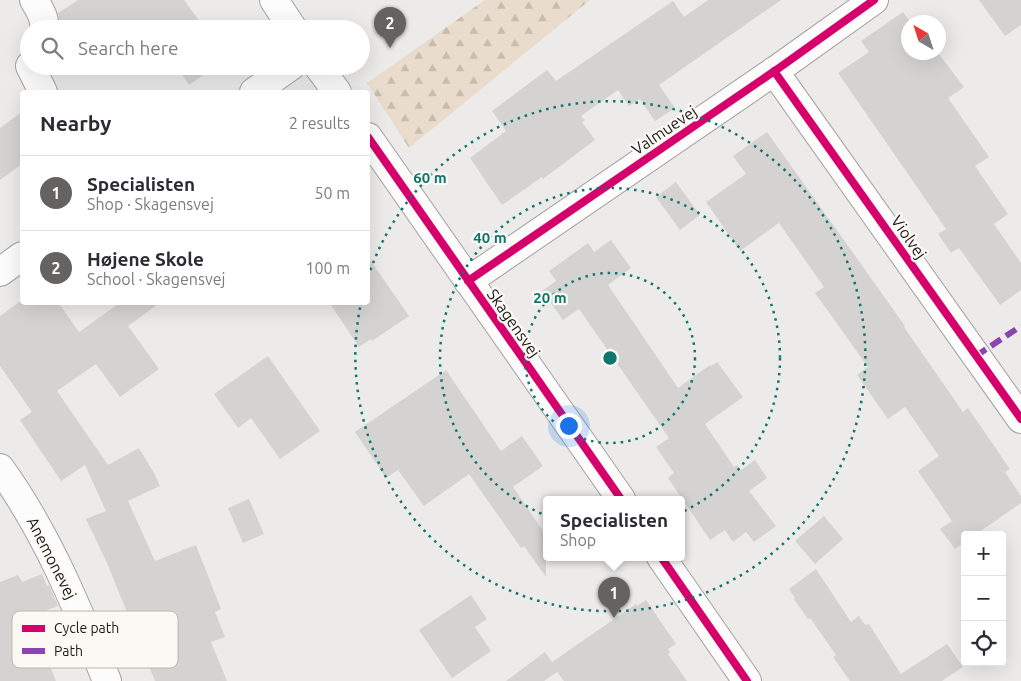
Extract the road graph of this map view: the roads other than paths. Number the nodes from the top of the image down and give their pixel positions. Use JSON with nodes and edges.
{"nodes":[{"id":1,"x":34,"y":0,"type":"edge"},
{"id":2,"x":274,"y":0,"type":"edge"},
{"id":3,"x":874,"y":0,"type":"edge"},
{"id":4,"x":44,"y":20,"type":"edge"},
{"id":5,"x":287,"y":20,"type":"edge"},
{"id":6,"x":774,"y":71,"type":"junction"},
{"id":7,"x":34,"y":75,"type":"edge"},
{"id":8,"x":278,"y":75,"type":"edge"},
{"id":9,"x":324,"y":75,"type":"edge"},
{"id":10,"x":42,"y":90,"type":"edge"},
{"id":11,"x":257,"y":90,"type":"edge"},
{"id":12,"x":335,"y":90,"type":"edge"},
{"id":13,"x":370,"y":140,"type":"edge"},
{"id":14,"x":20,"y":257,"type":"edge"},
{"id":15,"x":0,"y":272,"type":"edge"},
{"id":16,"x":468,"y":281,"type":"junction"},
{"id":17,"x":1021,"y":419,"type":"edge"},
{"id":18,"x":0,"y":468,"type":"edge"},
{"id":19,"x":619,"y":496,"type":"edge"},
{"id":20,"x":664,"y":561,"type":"edge"},
{"id":21,"x":78,"y":611,"type":"edge"},
{"id":22,"x":102,"y":668,"type":"edge"},
{"id":23,"x":107,"y":681,"type":"edge"},
{"id":24,"x":748,"y":681,"type":"edge"}],
"edges":[{"from":1,"to":4,"type":"street"},
{"from":2,"to":5,"type":"street"},
{"from":3,"to":6,"type":"street","name":"Valmuevej"},
{"from":6,"to":16,"type":"street","name":"Valmuevej"},
{"from":6,"to":17,"type":"street","name":"Violvej"},
{"from":7,"to":10,"type":"street"},
{"from":8,"to":11,"type":"street"},
{"from":9,"to":12,"type":"street"},
{"from":13,"to":16,"type":"street","name":"Skagensvej"},
{"from":14,"to":15,"type":"street"},
{"from":16,"to":19,"type":"street","name":"Skagensvej"},
{"from":18,"to":21,"type":"street","name":"Anemonevej"},
{"from":20,"to":24,"type":"street"},
{"from":22,"to":23,"type":"street","name":"Anemonevej"}]}
